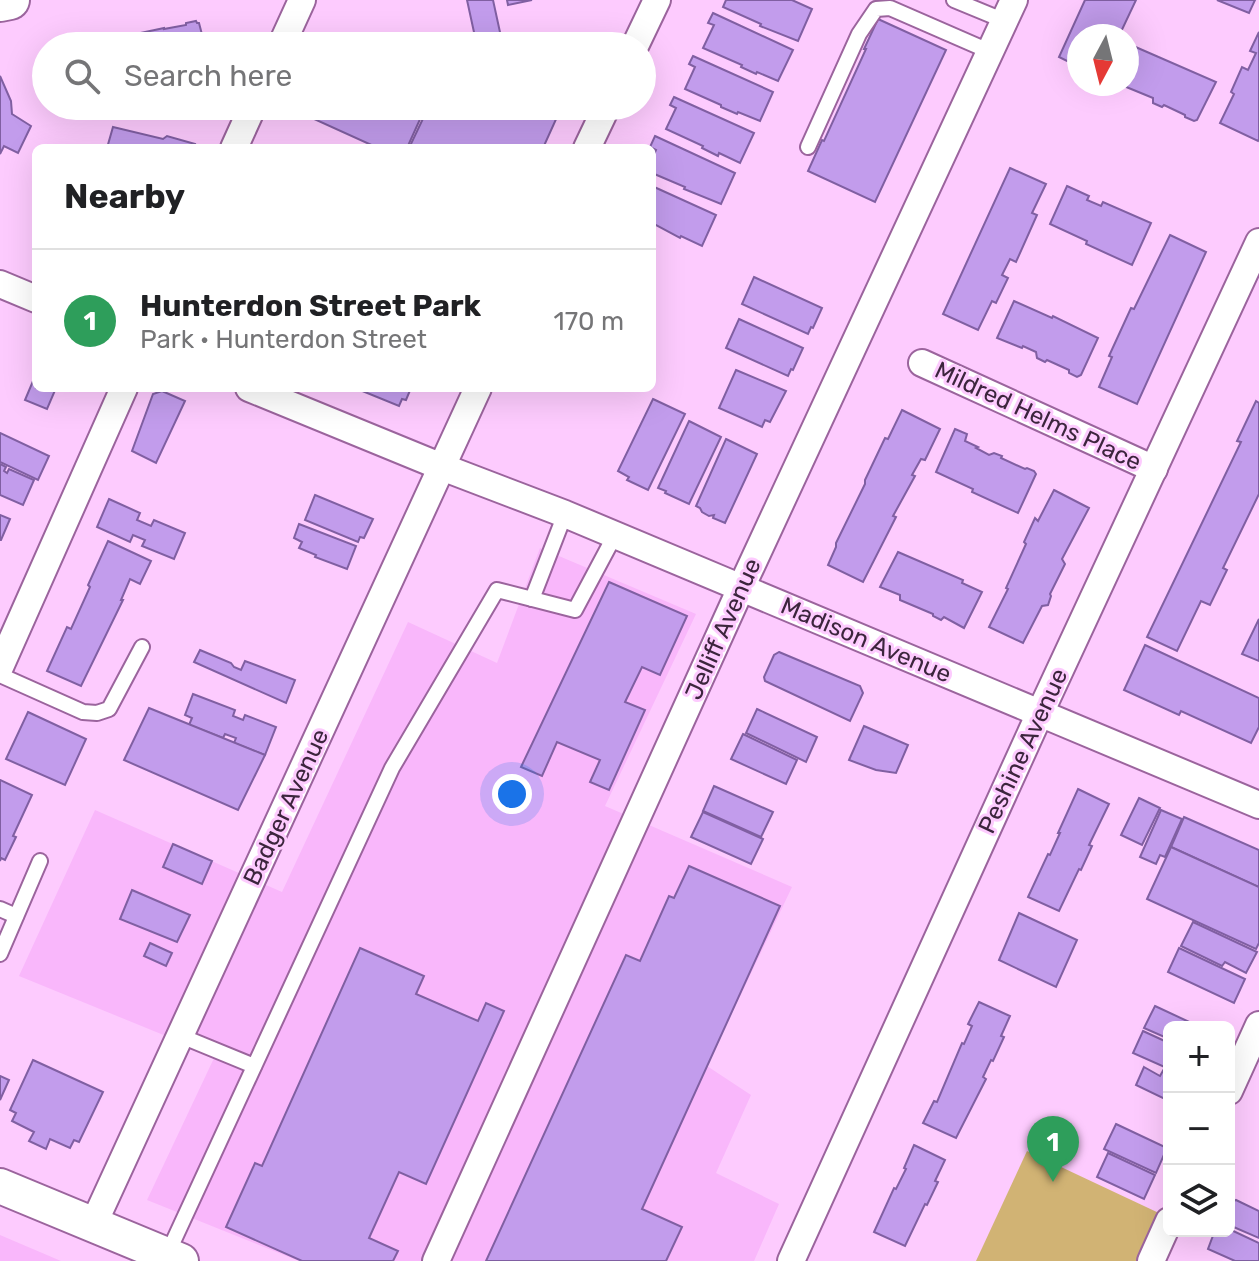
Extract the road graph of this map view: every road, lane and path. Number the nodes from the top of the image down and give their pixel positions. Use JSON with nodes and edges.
{"nodes":[{"id":1,"x":10,"y":0,"type":"edge"},
{"id":2,"x":302,"y":0,"type":"edge"},
{"id":3,"x":657,"y":0,"type":"edge"},
{"id":4,"x":954,"y":0,"type":"edge"},
{"id":5,"x":0,"y":2,"type":"edge"},
{"id":6,"x":1010,"y":10,"type":"edge"},
{"id":7,"x":287,"y":32,"type":"edge"},
{"id":8,"x":642,"y":32,"type":"edge"},
{"id":9,"x":991,"y":52,"type":"junction"},
{"id":10,"x":247,"y":120,"type":"edge"},
{"id":11,"x":600,"y":120,"type":"edge"},
{"id":12,"x":236,"y":144,"type":"edge"},
{"id":13,"x":589,"y":144,"type":"edge"},
{"id":14,"x":808,"y":147,"type":"dead end"},
{"id":15,"x":1259,"y":242,"type":"edge"},
{"id":16,"x":0,"y":284,"type":"edge"},
{"id":17,"x":32,"y":297,"type":"edge"},
{"id":18,"x":922,"y":363,"type":"dead end"},
{"id":19,"x":122,"y":392,"type":"edge"},
{"id":20,"x":259,"y":392,"type":"edge"},
{"id":21,"x":476,"y":392,"type":"edge"},
{"id":22,"x":442,"y":467,"type":"junction"},
{"id":23,"x":1154,"y":469,"type":"junction"},
{"id":24,"x":565,"y":514,"type":"junction"},
{"id":25,"x":615,"y":535,"type":"junction"},
{"id":26,"x":741,"y":588,"type":"junction"},
{"id":27,"x":532,"y":599,"type":"junction"},
{"id":28,"x":142,"y":647,"type":"dead end"},
{"id":29,"x":0,"y":667,"type":"edge"},
{"id":30,"x":0,"y":675,"type":"edge"},
{"id":31,"x":1040,"y":713,"type":"junction"},
{"id":32,"x":1259,"y":805,"type":"edge"},
{"id":33,"x":40,"y":861,"type":"dead end"},
{"id":34,"x":0,"y":909,"type":"edge"},
{"id":35,"x":16,"y":916,"type":"junction"},
{"id":36,"x":0,"y":954,"type":"edge"},
{"id":37,"x":1259,"y":1025,"type":"edge"},
{"id":38,"x":181,"y":1036,"type":"junction"},
{"id":39,"x":254,"y":1066,"type":"junction"},
{"id":40,"x":1235,"y":1078,"type":"edge"},
{"id":41,"x":0,"y":1186,"type":"edge"},
{"id":42,"x":93,"y":1225,"type":"junction"},
{"id":43,"x":1163,"y":1234,"type":"edge"},
{"id":44,"x":174,"y":1258,"type":"edge"},
{"id":45,"x":436,"y":1261,"type":"edge"},
{"id":46,"x":791,"y":1261,"type":"edge"},
{"id":47,"x":1151,"y":1261,"type":"edge"}],
"edges":[{"from":1,"to":5,"type":"main road"},
{"from":2,"to":7,"type":"street"},
{"from":3,"to":8,"type":"street"},
{"from":4,"to":6,"type":"lane"},
{"from":6,"to":9,"type":"street","name":"Jelliff Avenue"},
{"from":9,"to":14,"type":"lane"},
{"from":9,"to":26,"type":"street","name":"Jelliff Avenue"},
{"from":10,"to":12,"type":"street"},
{"from":11,"to":13,"type":"street"},
{"from":15,"to":23,"type":"street","name":"Peshine Avenue"},
{"from":16,"to":17,"type":"street"},
{"from":18,"to":23,"type":"street","name":"Mildred Helms Place"},
{"from":19,"to":29,"type":"street"},
{"from":20,"to":22,"type":"street","name":"Madison Avenue"},
{"from":21,"to":22,"type":"street","name":"Badger Avenue"},
{"from":22,"to":24,"type":"street","name":"Madison Avenue"},
{"from":22,"to":38,"type":"street","name":"Badger Avenue"},
{"from":23,"to":31,"type":"street","name":"Peshine Avenue"},
{"from":24,"to":25,"type":"street","name":"Madison Avenue"},
{"from":24,"to":27,"type":"lane"},
{"from":25,"to":26,"type":"street","name":"Madison Avenue"},
{"from":25,"to":27,"type":"lane"},
{"from":26,"to":31,"type":"street","name":"Madison Avenue"},
{"from":26,"to":45,"type":"street","name":"Jelliff Avenue"},
{"from":27,"to":39,"type":"lane"},
{"from":28,"to":30,"type":"lane"},
{"from":31,"to":32,"type":"street","name":"Madison Avenue"},
{"from":31,"to":46,"type":"street","name":"Peshine Avenue"},
{"from":33,"to":35,"type":"lane"},
{"from":34,"to":35,"type":"lane"},
{"from":35,"to":36,"type":"lane"},
{"from":37,"to":40,"type":"street"},
{"from":38,"to":39,"type":"lane"},
{"from":38,"to":42,"type":"street","name":"Badger Avenue"},
{"from":39,"to":44,"type":"lane"},
{"from":41,"to":42,"type":"street"},
{"from":42,"to":44,"type":"street"},
{"from":43,"to":47,"type":"street"}]}
